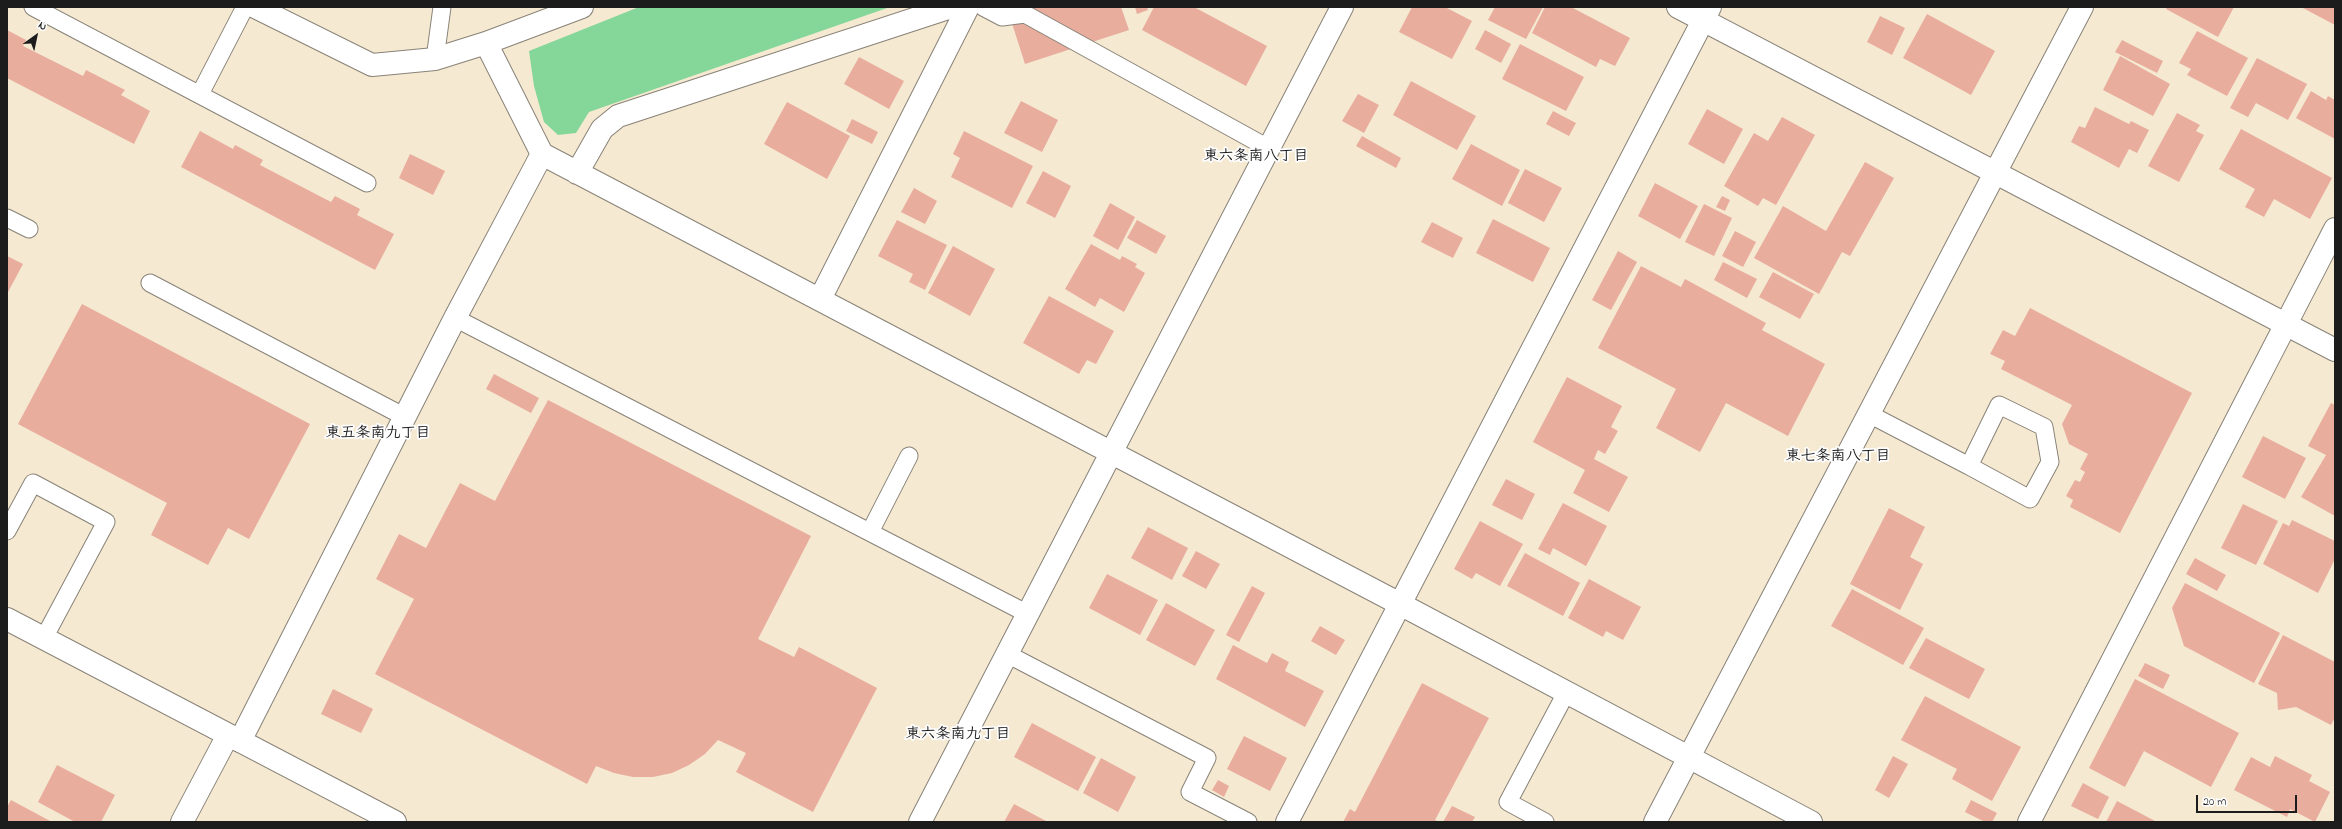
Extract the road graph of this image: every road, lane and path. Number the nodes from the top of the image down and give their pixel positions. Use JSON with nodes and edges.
{"nodes":[{"id":1,"x":33,"y":7,"type":"edge"},
{"id":2,"x":246,"y":7,"type":"edge"},
{"id":3,"x":255,"y":7,"type":"edge"},
{"id":4,"x":442,"y":7,"type":"edge"},
{"id":5,"x":582,"y":7,"type":"edge"},
{"id":6,"x":950,"y":7,"type":"edge"},
{"id":7,"x":968,"y":7,"type":"edge"},
{"id":8,"x":983,"y":7,"type":"edge"},
{"id":9,"x":1342,"y":7,"type":"edge"},
{"id":10,"x":1678,"y":7,"type":"edge"},
{"id":11,"x":2082,"y":7,"type":"edge"},
{"id":12,"x":1706,"y":13,"type":"edge"},
{"id":13,"x":486,"y":43,"type":"junction"},
{"id":14,"x":435,"y":59,"type":"junction"},
{"id":15,"x":200,"y":94,"type":"junction"},
{"id":16,"x":1268,"y":148,"type":"junction"},
{"id":17,"x":542,"y":154,"type":"junction"},
{"id":18,"x":577,"y":173,"type":"junction"},
{"id":19,"x":1996,"y":173,"type":"junction"},
{"id":20,"x":367,"y":183,"type":"dead end"},
{"id":21,"x":7,"y":218,"type":"edge"},
{"id":22,"x":29,"y":229,"type":"dead end"},
{"id":23,"x":2335,"y":229,"type":"edge"},
{"id":24,"x":150,"y":283,"type":"dead end"},
{"id":25,"x":820,"y":299,"type":"junction"},
{"id":26,"x":455,"y":318,"type":"junction"},
{"id":27,"x":2286,"y":324,"type":"junction"},
{"id":28,"x":2335,"y":350,"type":"edge"},
{"id":29,"x":1869,"y":414,"type":"junction"},
{"id":30,"x":405,"y":417,"type":"junction"},
{"id":31,"x":1110,"y":453,"type":"junction"},
{"id":32,"x":909,"y":456,"type":"dead end"},
{"id":33,"x":1969,"y":466,"type":"junction"},
{"id":34,"x":7,"y":531,"type":"edge"},
{"id":35,"x":870,"y":532,"type":"junction"},
{"id":36,"x":1400,"y":604,"type":"junction"},
{"id":37,"x":1028,"y":614,"type":"junction"},
{"id":38,"x":7,"y":619,"type":"edge"},
{"id":39,"x":44,"y":638,"type":"junction"},
{"id":40,"x":1007,"y":654,"type":"junction"},
{"id":41,"x":1566,"y":692,"type":"junction"},
{"id":42,"x":234,"y":738,"type":"junction"},
{"id":43,"x":1688,"y":757,"type":"junction"},
{"id":44,"x":182,"y":822,"type":"edge"},
{"id":45,"x":396,"y":822,"type":"edge"},
{"id":46,"x":920,"y":822,"type":"edge"},
{"id":47,"x":1248,"y":822,"type":"edge"},
{"id":48,"x":1287,"y":822,"type":"edge"},
{"id":49,"x":1546,"y":822,"type":"edge"},
{"id":50,"x":1655,"y":822,"type":"edge"},
{"id":51,"x":1811,"y":822,"type":"edge"},
{"id":52,"x":2029,"y":822,"type":"edge"}],
"edges":[{"from":1,"to":15,"type":"lane"},
{"from":2,"to":15,"type":"lane"},
{"from":3,"to":14,"type":"street"},
{"from":4,"to":14,"type":"lane"},
{"from":5,"to":13,"type":"street"},
{"from":6,"to":18,"type":"street"},
{"from":7,"to":25,"type":"street"},
{"from":8,"to":16,"type":"lane"},
{"from":9,"to":16,"type":"street"},
{"from":10,"to":12,"type":"street"},
{"from":11,"to":19,"type":"street"},
{"from":12,"to":19,"type":"street"},
{"from":12,"to":36,"type":"street"},
{"from":13,"to":14,"type":"street"},
{"from":13,"to":17,"type":"street"},
{"from":15,"to":20,"type":"lane"},
{"from":16,"to":31,"type":"street"},
{"from":17,"to":18,"type":"street"},
{"from":17,"to":26,"type":"street"},
{"from":18,"to":25,"type":"street"},
{"from":19,"to":27,"type":"street"},
{"from":19,"to":29,"type":"street"},
{"from":21,"to":22,"type":"lane"},
{"from":23,"to":27,"type":"street"},
{"from":24,"to":30,"type":"lane"},
{"from":25,"to":31,"type":"street"},
{"from":26,"to":30,"type":"street"},
{"from":26,"to":35,"type":"lane"},
{"from":27,"to":28,"type":"street"},
{"from":27,"to":52,"type":"street"},
{"from":29,"to":33,"type":"lane"},
{"from":29,"to":43,"type":"street"},
{"from":30,"to":42,"type":"street"},
{"from":31,"to":36,"type":"street"},
{"from":31,"to":37,"type":"street"},
{"from":32,"to":35,"type":"lane"},
{"from":33,"to":33,"type":"lane"},
{"from":34,"to":39,"type":"lane"},
{"from":35,"to":37,"type":"lane"},
{"from":36,"to":41,"type":"street"},
{"from":36,"to":48,"type":"street"},
{"from":37,"to":40,"type":"street"},
{"from":38,"to":39,"type":"street"},
{"from":39,"to":42,"type":"street"},
{"from":40,"to":46,"type":"street"},
{"from":40,"to":47,"type":"lane"},
{"from":41,"to":43,"type":"street"},
{"from":41,"to":49,"type":"lane"},
{"from":42,"to":44,"type":"street"},
{"from":42,"to":45,"type":"street"},
{"from":43,"to":50,"type":"street"},
{"from":43,"to":51,"type":"street"}]}
